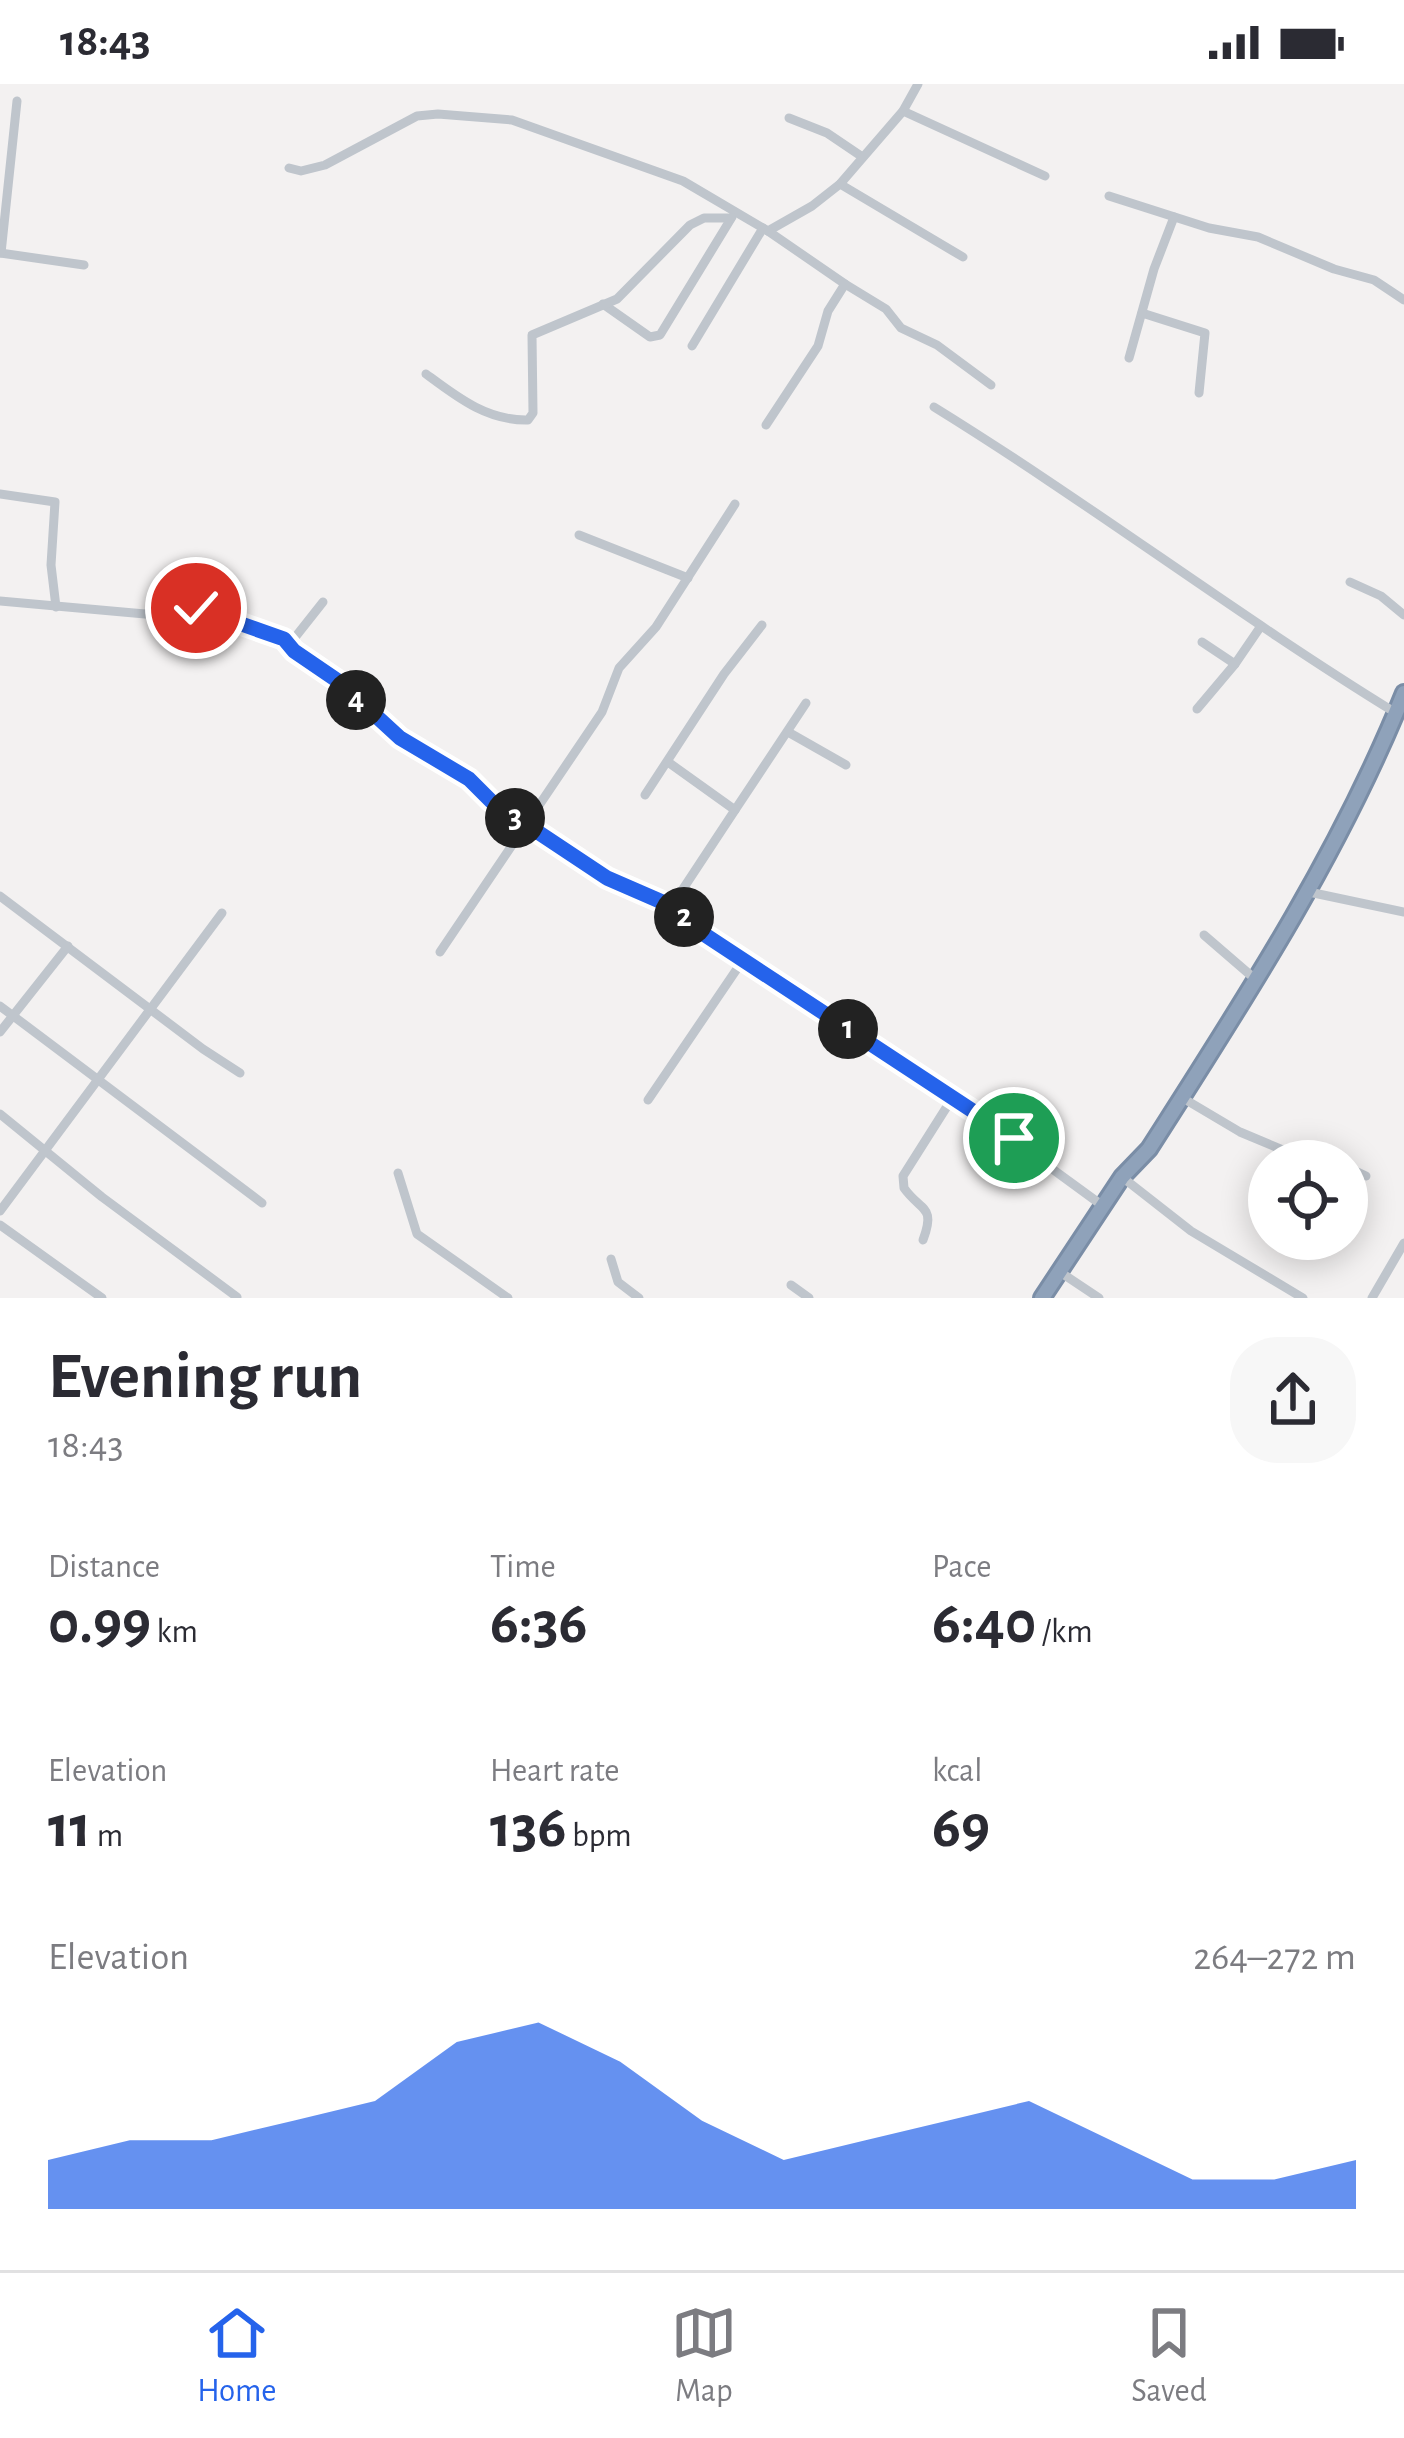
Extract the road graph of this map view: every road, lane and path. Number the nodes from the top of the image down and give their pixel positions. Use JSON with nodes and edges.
{"nodes":[{"id":1,"x":918,"y":84,"type":"edge"},
{"id":2,"x":17,"y":101,"type":"dead end"},
{"id":3,"x":903,"y":111,"type":"junction"},
{"id":4,"x":789,"y":118,"type":"dead end"},
{"id":5,"x":861,"y":157,"type":"junction"},
{"id":6,"x":289,"y":168,"type":"dead end"},
{"id":7,"x":1045,"y":176,"type":"dead end"},
{"id":8,"x":840,"y":184,"type":"junction"},
{"id":9,"x":1108,"y":196,"type":"dead end"},
{"id":10,"x":733,"y":215,"type":"junction"},
{"id":11,"x":1174,"y":217,"type":"junction"},
{"id":12,"x":765,"y":229,"type":"junction"},
{"id":13,"x":1,"y":253,"type":"edge"},
{"id":14,"x":963,"y":257,"type":"dead end"},
{"id":15,"x":84,"y":265,"type":"dead end"},
{"id":16,"x":845,"y":284,"type":"junction"},
{"id":17,"x":1404,"y":300,"type":"edge"},
{"id":18,"x":603,"y":304,"type":"junction"},
{"id":19,"x":1142,"y":313,"type":"junction"},
{"id":20,"x":692,"y":346,"type":"dead end"},
{"id":21,"x":1129,"y":358,"type":"dead end"},
{"id":22,"x":426,"y":374,"type":"dead end"},
{"id":23,"x":991,"y":386,"type":"dead end"},
{"id":24,"x":1199,"y":393,"type":"dead end"},
{"id":25,"x":934,"y":407,"type":"dead end"},
{"id":26,"x":766,"y":425,"type":"dead end"},
{"id":27,"x":0,"y":494,"type":"edge"},
{"id":28,"x":735,"y":504,"type":"dead end"},
{"id":29,"x":579,"y":535,"type":"dead end"},
{"id":30,"x":688,"y":578,"type":"junction"},
{"id":31,"x":1350,"y":582,"type":"dead end"},
{"id":32,"x":0,"y":601,"type":"edge"},
{"id":33,"x":323,"y":602,"type":"dead end"},
{"id":34,"x":56,"y":607,"type":"junction"},
{"id":35,"x":1404,"y":615,"type":"edge"},
{"id":36,"x":762,"y":625,"type":"dead end"},
{"id":37,"x":1261,"y":626,"type":"junction"},
{"id":38,"x":1202,"y":642,"type":"dead end"},
{"id":39,"x":289,"y":645,"type":"junction"},
{"id":40,"x":1235,"y":664,"type":"junction"},
{"id":41,"x":1404,"y":693,"type":"edge"},
{"id":42,"x":806,"y":704,"type":"dead end"},
{"id":43,"x":1197,"y":709,"type":"dead end"},
{"id":44,"x":1396,"y":712,"type":"junction"},
{"id":45,"x":788,"y":732,"type":"junction"},
{"id":46,"x":668,"y":762,"type":"junction"},
{"id":47,"x":846,"y":765,"type":"dead end"},
{"id":48,"x":645,"y":794,"type":"dead end"},
{"id":49,"x":735,"y":810,"type":"junction"},
{"id":50,"x":525,"y":825,"type":"junction"},
{"id":51,"x":1309,"y":892,"type":"junction"},
{"id":52,"x":0,"y":896,"type":"edge"},
{"id":53,"x":676,"y":908,"type":"junction"},
{"id":54,"x":1404,"y":912,"type":"edge"},
{"id":55,"x":222,"y":913,"type":"dead end"},
{"id":56,"x":1204,"y":935,"type":"dead end"},
{"id":57,"x":68,"y":946,"type":"junction"},
{"id":58,"x":440,"y":952,"type":"dead end"},
{"id":59,"x":743,"y":960,"type":"junction"},
{"id":60,"x":1255,"y":979,"type":"junction"},
{"id":61,"x":0,"y":1006,"type":"edge"},
{"id":62,"x":150,"y":1009,"type":"junction"},
{"id":63,"x":12,"y":1016,"type":"junction"},
{"id":64,"x":0,"y":1032,"type":"edge"},
{"id":65,"x":240,"y":1073,"type":"dead end"},
{"id":66,"x":96,"y":1082,"type":"junction"},
{"id":67,"x":952,"y":1097,"type":"junction"},
{"id":68,"x":1181,"y":1097,"type":"junction"},
{"id":69,"x":648,"y":1100,"type":"dead end"},
{"id":70,"x":0,"y":1114,"type":"edge"},
{"id":71,"x":1254,"y":1140,"type":"edge"},
{"id":72,"x":46,"y":1148,"type":"junction"},
{"id":73,"x":398,"y":1173,"type":"dead end"},
{"id":74,"x":1122,"y":1178,"type":"junction"},
{"id":75,"x":262,"y":1203,"type":"dead end"},
{"id":76,"x":1103,"y":1206,"type":"junction"},
{"id":77,"x":0,"y":1211,"type":"edge"},
{"id":78,"x":0,"y":1225,"type":"edge"},
{"id":79,"x":923,"y":1240,"type":"dead end"},
{"id":80,"x":1404,"y":1243,"type":"edge"},
{"id":81,"x":611,"y":1259,"type":"dead end"},
{"id":82,"x":1060,"y":1272,"type":"junction"},
{"id":83,"x":791,"y":1285,"type":"dead end"},
{"id":84,"x":238,"y":1297,"type":"edge"},
{"id":85,"x":102,"y":1298,"type":"edge"},
{"id":86,"x":508,"y":1298,"type":"edge"},
{"id":87,"x":639,"y":1298,"type":"edge"},
{"id":88,"x":809,"y":1298,"type":"edge"},
{"id":89,"x":1042,"y":1298,"type":"edge"},
{"id":90,"x":1099,"y":1298,"type":"edge"},
{"id":91,"x":1303,"y":1298,"type":"edge"},
{"id":92,"x":1372,"y":1298,"type":"edge"}],
"edges":[{"from":1,"to":3,"type":"street"},
{"from":2,"to":13,"type":"street"},
{"from":3,"to":5,"type":"street"},
{"from":3,"to":7,"type":"street"},
{"from":4,"to":5,"type":"street"},
{"from":5,"to":8,"type":"street"},
{"from":6,"to":10,"type":"street"},
{"from":8,"to":12,"type":"street"},
{"from":8,"to":14,"type":"street"},
{"from":9,"to":11,"type":"street"},
{"from":10,"to":12,"type":"street"},
{"from":10,"to":18,"type":"street"},
{"from":10,"to":18,"type":"street"},
{"from":11,"to":17,"type":"street"},
{"from":11,"to":19,"type":"street"},
{"from":12,"to":16,"type":"street"},
{"from":12,"to":20,"type":"street"},
{"from":13,"to":15,"type":"street"},
{"from":16,"to":23,"type":"street"},
{"from":16,"to":26,"type":"street"},
{"from":18,"to":22,"type":"street"},
{"from":19,"to":21,"type":"street"},
{"from":19,"to":24,"type":"street"},
{"from":25,"to":37,"type":"street"},
{"from":27,"to":34,"type":"street"},
{"from":28,"to":30,"type":"street"},
{"from":29,"to":30,"type":"street"},
{"from":30,"to":50,"type":"street"},
{"from":31,"to":35,"type":"street"},
{"from":32,"to":34,"type":"street"},
{"from":33,"to":39,"type":"street"},
{"from":34,"to":39,"type":"street"},
{"from":36,"to":46,"type":"street"},
{"from":37,"to":40,"type":"street"},
{"from":37,"to":44,"type":"street"},
{"from":38,"to":40,"type":"street"},
{"from":39,"to":50,"type":"street"},
{"from":40,"to":43,"type":"street"},
{"from":41,"to":44,"type":"highway"},
{"from":42,"to":45,"type":"street"},
{"from":44,"to":51,"type":"highway"},
{"from":45,"to":47,"type":"street"},
{"from":45,"to":49,"type":"street"},
{"from":46,"to":48,"type":"street"},
{"from":46,"to":49,"type":"street"},
{"from":49,"to":53,"type":"street"},
{"from":50,"to":53,"type":"street"},
{"from":50,"to":58,"type":"street"},
{"from":51,"to":54,"type":"street"},
{"from":51,"to":60,"type":"highway"},
{"from":52,"to":57,"type":"street"},
{"from":53,"to":59,"type":"street"},
{"from":55,"to":62,"type":"street"},
{"from":56,"to":60,"type":"street"},
{"from":57,"to":62,"type":"street"},
{"from":57,"to":63,"type":"street"},
{"from":59,"to":67,"type":"street"},
{"from":59,"to":69,"type":"street"},
{"from":60,"to":68,"type":"highway"},
{"from":61,"to":63,"type":"street"},
{"from":62,"to":65,"type":"street"},
{"from":62,"to":66,"type":"street"},
{"from":63,"to":64,"type":"street"},
{"from":63,"to":66,"type":"street"},
{"from":66,"to":72,"type":"street"},
{"from":66,"to":75,"type":"street"},
{"from":67,"to":76,"type":"street"},
{"from":67,"to":79,"type":"street"},
{"from":68,"to":71,"type":"street"},
{"from":68,"to":74,"type":"highway"},
{"from":70,"to":72,"type":"street"},
{"from":72,"to":77,"type":"street"},
{"from":72,"to":84,"type":"street"},
{"from":73,"to":86,"type":"street"},
{"from":74,"to":76,"type":"highway"},
{"from":74,"to":91,"type":"street"},
{"from":76,"to":82,"type":"highway"},
{"from":78,"to":85,"type":"street"},
{"from":80,"to":92,"type":"street"},
{"from":81,"to":87,"type":"street"},
{"from":82,"to":89,"type":"highway"},
{"from":82,"to":90,"type":"street"},
{"from":83,"to":88,"type":"street"}]}
